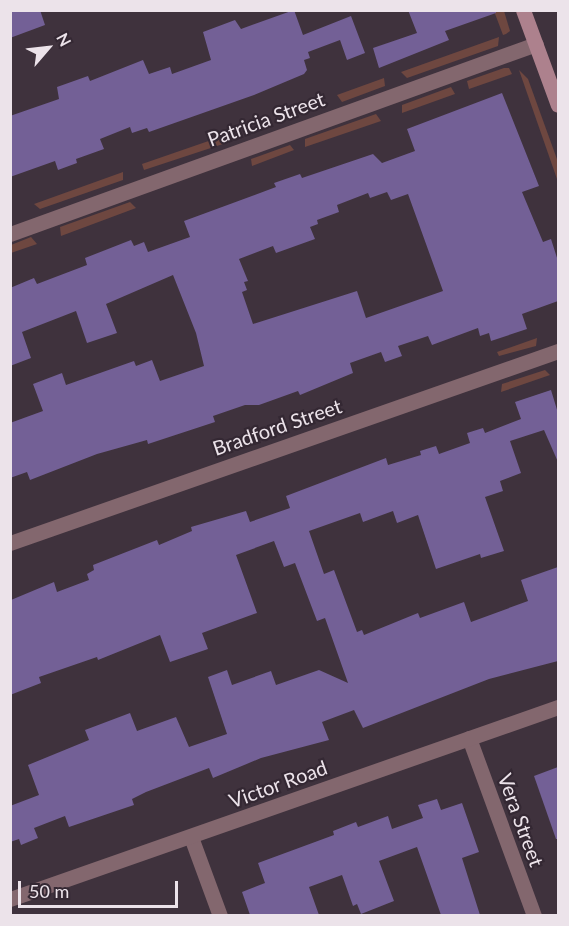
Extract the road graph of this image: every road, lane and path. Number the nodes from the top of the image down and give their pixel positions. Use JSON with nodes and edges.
{"nodes":[{"id":1,"x":523,"y":10,"type":"edge"},
{"id":2,"x":536,"y":44,"type":"junction"},
{"id":3,"x":558,"y":105,"type":"edge"},
{"id":4,"x":10,"y":234,"type":"edge"},
{"id":5,"x":558,"y":351,"type":"edge"},
{"id":6,"x":10,"y":543,"type":"edge"},
{"id":7,"x":558,"y":707,"type":"edge"},
{"id":8,"x":470,"y":738,"type":"junction"},
{"id":9,"x":191,"y":837,"type":"junction"},
{"id":10,"x":10,"y":899,"type":"edge"},
{"id":11,"x":220,"y":915,"type":"edge"},
{"id":12,"x":534,"y":915,"type":"edge"}],
"edges":[{"from":1,"to":2,"type":"main road"},
{"from":2,"to":3,"type":"main road"},
{"from":2,"to":4,"type":"street","name":"Patricia Street"},
{"from":5,"to":6,"type":"street","name":"Bradford Street"},
{"from":7,"to":8,"type":"street","name":"Victor Road"},
{"from":8,"to":9,"type":"street","name":"Victor Road"},
{"from":8,"to":12,"type":"street","name":"Vera Street"},
{"from":9,"to":10,"type":"street","name":"Victor Road"},
{"from":9,"to":11,"type":"street"}]}
